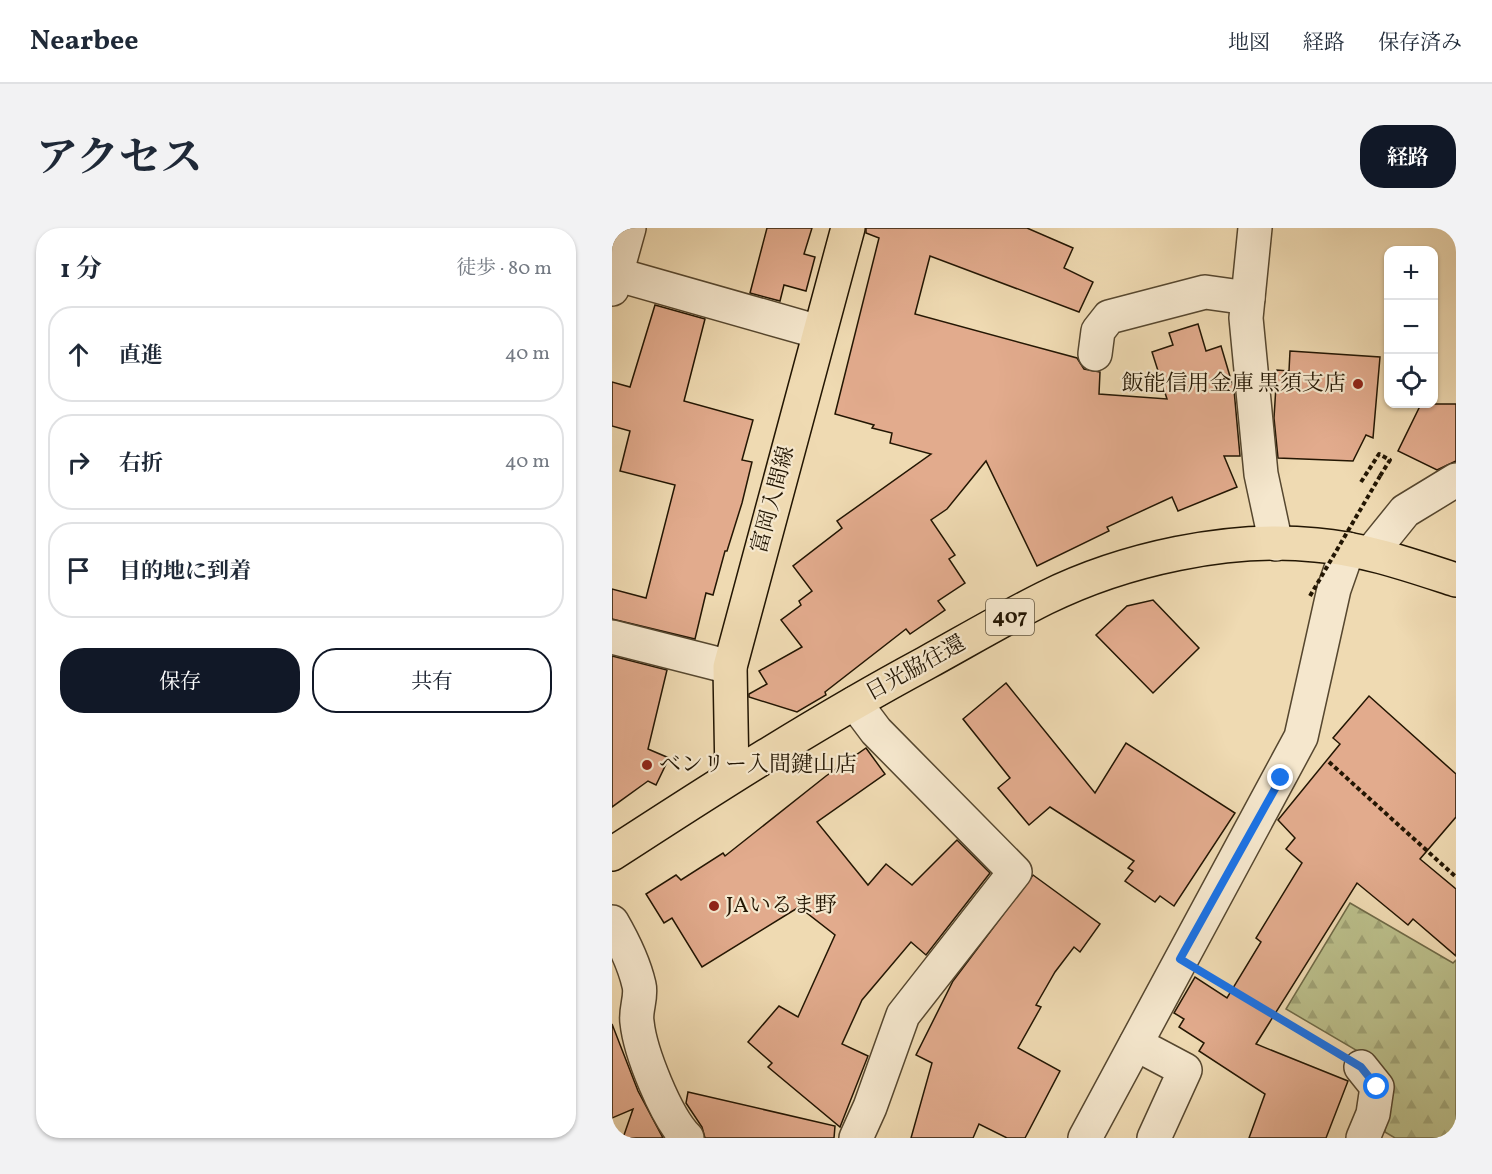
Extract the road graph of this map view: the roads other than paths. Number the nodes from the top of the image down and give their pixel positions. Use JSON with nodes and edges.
{"nodes":[{"id":1,"x":629,"y":228,"type":"edge"},
{"id":2,"x":848,"y":228,"type":"edge"},
{"id":3,"x":1255,"y":228,"type":"edge"},
{"id":4,"x":613,"y":279,"type":"edge"},
{"id":5,"x":1248,"y":298,"type":"junction"},
{"id":6,"x":819,"y":332,"type":"junction"},
{"id":7,"x":1095,"y":354,"type":"dead end"},
{"id":8,"x":1456,"y":480,"type":"edge"},
{"id":9,"x":1276,"y":544,"type":"junction"},
{"id":10,"x":1360,"y":551,"type":"junction"},
{"id":11,"x":1456,"y":580,"type":"edge"},
{"id":12,"x":612,"y":638,"type":"edge"},
{"id":13,"x":730,"y":667,"type":"junction"},
{"id":14,"x":855,"y":703,"type":"junction"},
{"id":15,"x":732,"y":776,"type":"junction"},
{"id":16,"x":612,"y":854,"type":"edge"},
{"id":17,"x":612,"y":922,"type":"edge"},
{"id":18,"x":1136,"y":1044,"type":"junction"},
{"id":19,"x":1361,"y":1067,"type":"road end"},
{"id":20,"x":687,"y":1138,"type":"edge"},
{"id":21,"x":856,"y":1138,"type":"edge"},
{"id":22,"x":1085,"y":1138,"type":"edge"},
{"id":23,"x":1154,"y":1138,"type":"edge"},
{"id":24,"x":1363,"y":1138,"type":"edge"}],
"edges":[{"from":1,"to":4,"type":"street"},
{"from":2,"to":6,"type":"main road","name":"富岡入間線"},
{"from":3,"to":5,"type":"street"},
{"from":4,"to":6,"type":"street"},
{"from":5,"to":7,"type":"street"},
{"from":5,"to":9,"type":"street"},
{"from":6,"to":13,"type":"main road","name":"富岡入間線"},
{"from":8,"to":10,"type":"street"},
{"from":9,"to":10,"type":"main road","name":"日光脇往還","number":"407"},
{"from":9,"to":14,"type":"main road","name":"日光脇往還","number":"407"},
{"from":10,"to":11,"type":"main road","name":"日光脇往還","number":"407"},
{"from":10,"to":18,"type":"street"},
{"from":12,"to":13,"type":"street"},
{"from":13,"to":15,"type":"main road","name":"富岡入間線"},
{"from":14,"to":15,"type":"main road","name":"日光脇往還","number":"407"},
{"from":14,"to":21,"type":"street"},
{"from":15,"to":16,"type":"main road","name":"日光脇往還","number":"407"},
{"from":17,"to":20,"type":"street"},
{"from":18,"to":22,"type":"street"},
{"from":18,"to":23,"type":"street"},
{"from":19,"to":24,"type":"street"}]}
